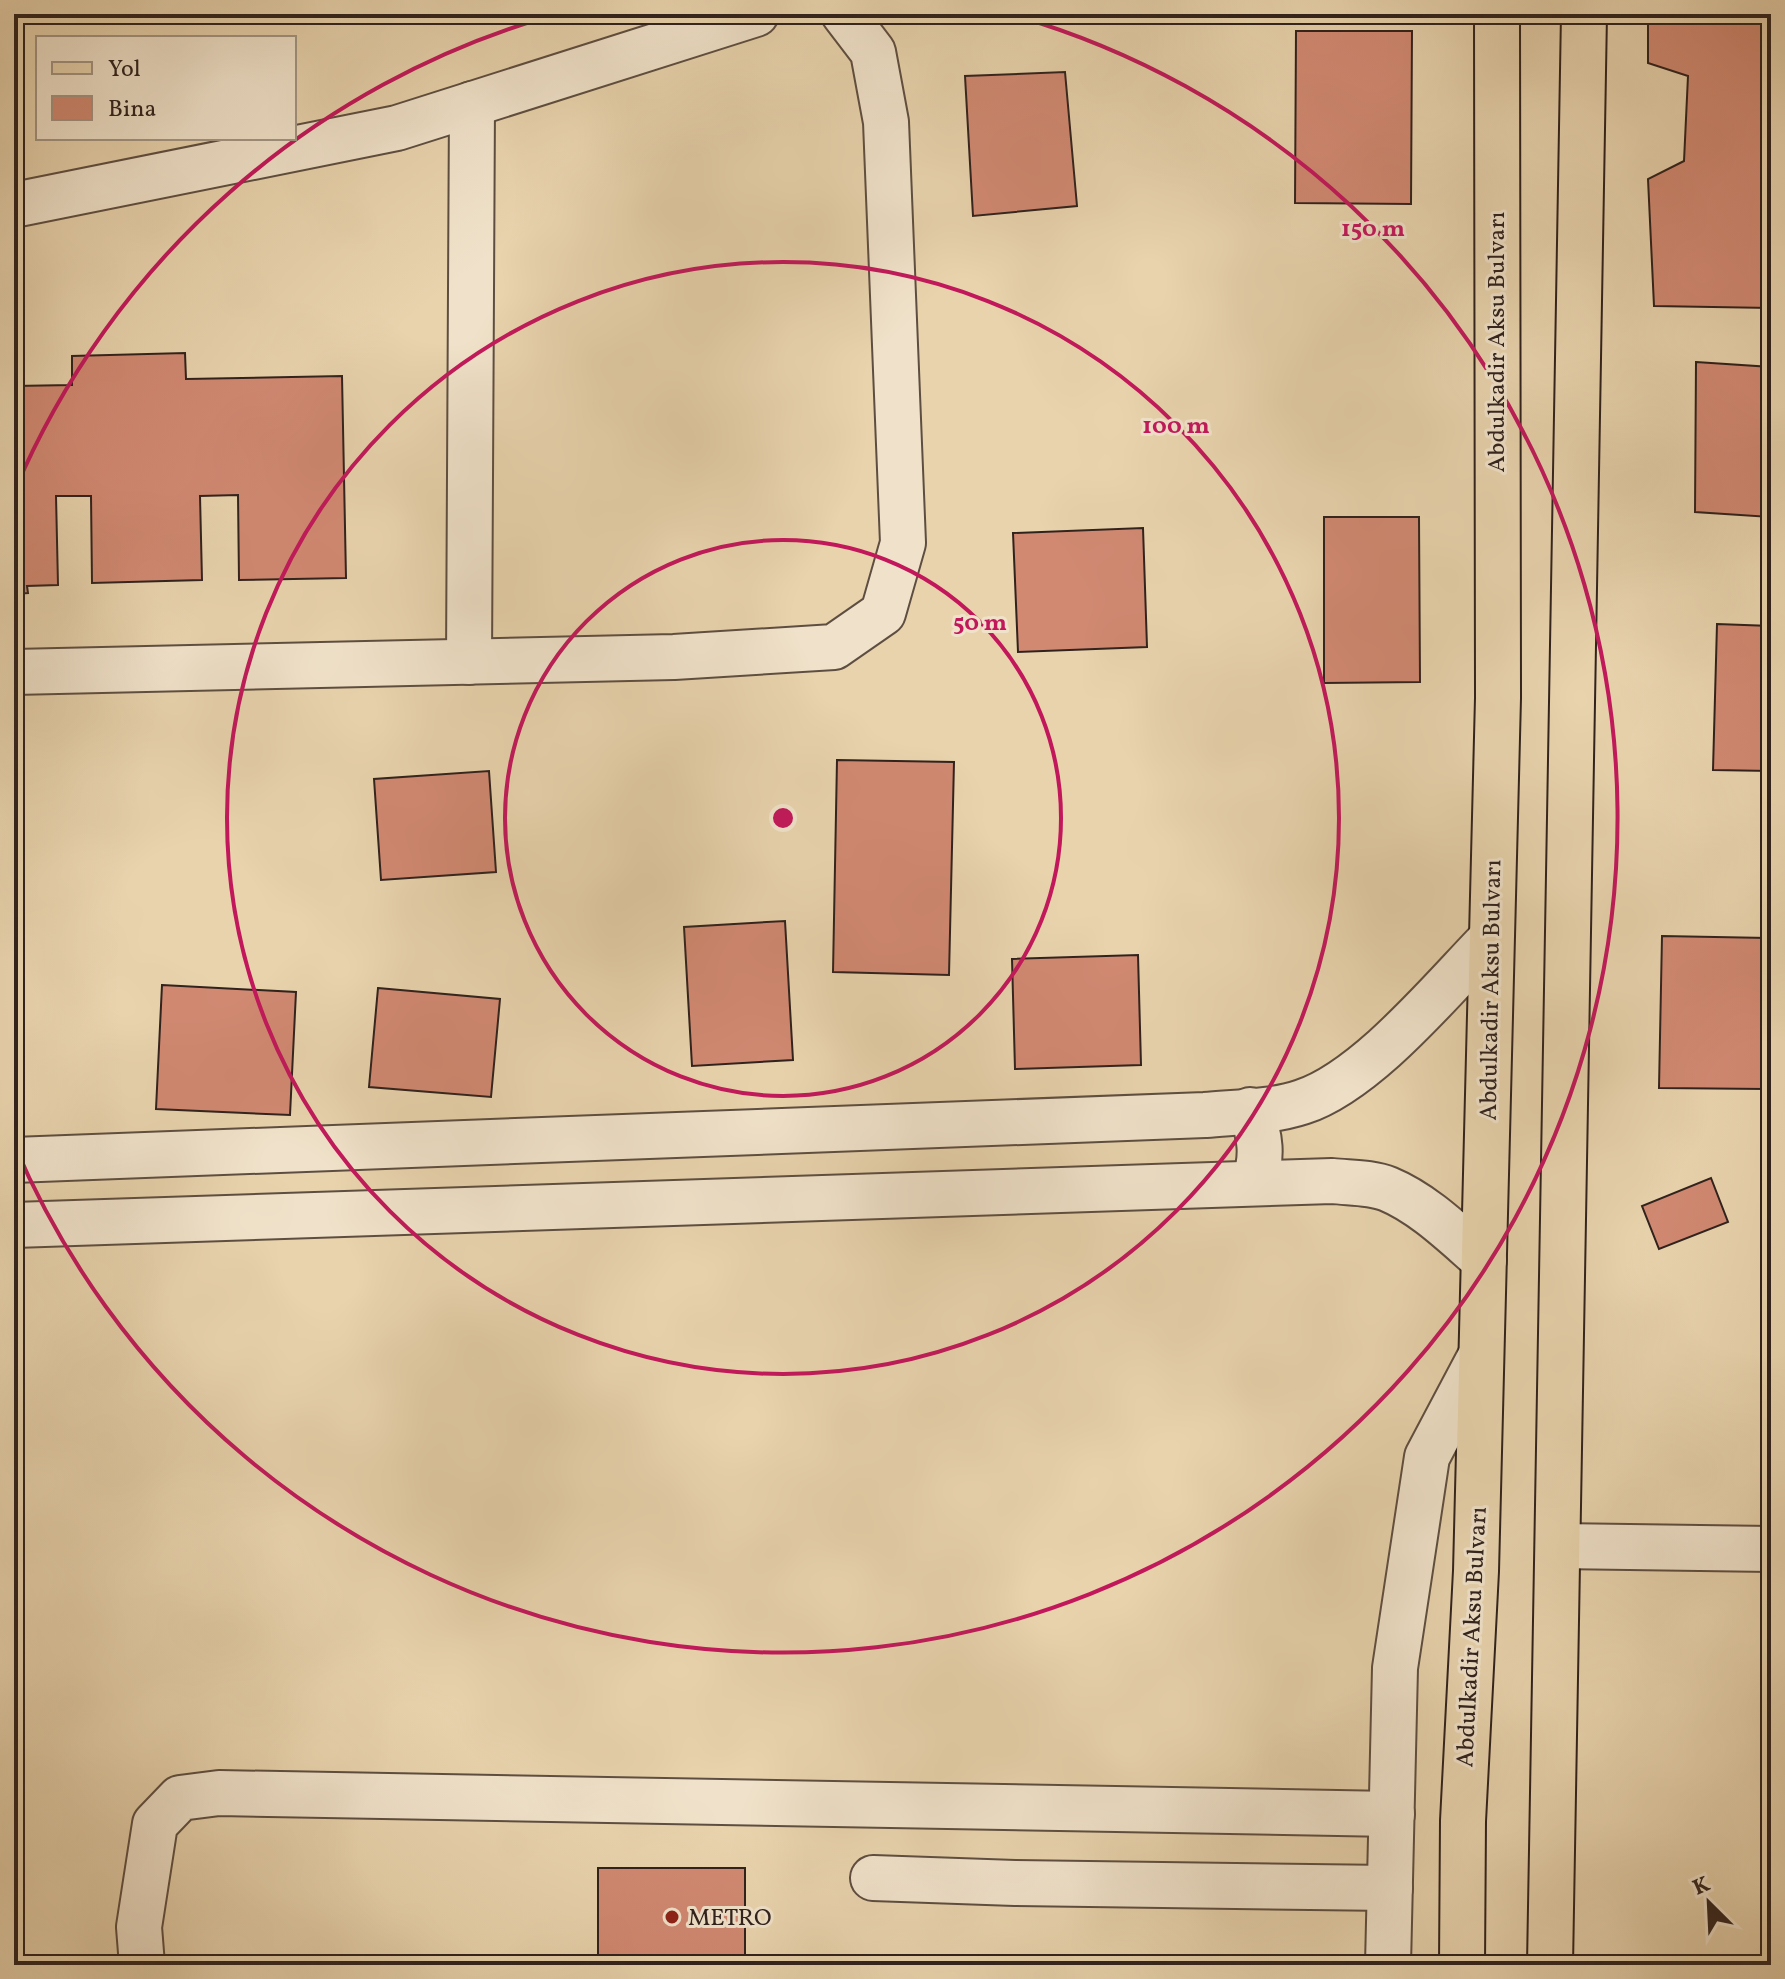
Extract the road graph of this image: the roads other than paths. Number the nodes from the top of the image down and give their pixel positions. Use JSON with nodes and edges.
{"nodes":[{"id":1,"x":756,"y":14,"type":"edge"},
{"id":2,"x":844,"y":14,"type":"edge"},
{"id":3,"x":1497,"y":14,"type":"edge"},
{"id":4,"x":1584,"y":14,"type":"edge"},
{"id":5,"x":472,"y":104,"type":"junction"},
{"id":6,"x":14,"y":205,"type":"edge"},
{"id":7,"x":469,"y":662,"type":"junction"},
{"id":8,"x":14,"y":672,"type":"edge"},
{"id":9,"x":1491,"y":939,"type":"junction"},
{"id":10,"x":1250,"y":1110,"type":"junction"},
{"id":11,"x":14,"y":1160,"type":"edge"},
{"id":12,"x":1254,"y":1183,"type":"junction"},
{"id":13,"x":14,"y":1225,"type":"edge"},
{"id":14,"x":1484,"y":1260,"type":"junction"},
{"id":15,"x":1481,"y":1355,"type":"junction"},
{"id":16,"x":1558,"y":1546,"type":"junction"},
{"id":17,"x":1771,"y":1549,"type":"edge"},
{"id":18,"x":1392,"y":1814,"type":"junction"},
{"id":19,"x":873,"y":1878,"type":"dead end"},
{"id":20,"x":1390,"y":1888,"type":"junction"},
{"id":21,"x":142,"y":1965,"type":"edge"},
{"id":22,"x":1388,"y":1965,"type":"edge"},
{"id":23,"x":1462,"y":1965,"type":"edge"},
{"id":24,"x":1550,"y":1965,"type":"edge"}],
"edges":[{"from":1,"to":5,"type":"street"},
{"from":2,"to":7,"type":"street"},
{"from":3,"to":9,"type":"main road","name":"Abdulkadir Aksu Bulvarı"},
{"from":4,"to":16,"type":"main road"},
{"from":5,"to":6,"type":"street"},
{"from":5,"to":7,"type":"street"},
{"from":7,"to":8,"type":"street"},
{"from":9,"to":10,"type":"street"},
{"from":9,"to":14,"type":"main road","name":"Abdulkadir Aksu Bulvarı"},
{"from":10,"to":11,"type":"street"},
{"from":10,"to":12,"type":"street"},
{"from":12,"to":13,"type":"street"},
{"from":12,"to":14,"type":"street"},
{"from":14,"to":15,"type":"main road","name":"Abdulkadir Aksu Bulvarı"},
{"from":15,"to":18,"type":"street"},
{"from":15,"to":23,"type":"main road","name":"Abdulkadir Aksu Bulvarı"},
{"from":16,"to":17,"type":"street"},
{"from":16,"to":24,"type":"main road"},
{"from":18,"to":20,"type":"street"},
{"from":18,"to":21,"type":"street"},
{"from":19,"to":20,"type":"street"},
{"from":20,"to":22,"type":"street"}]}
